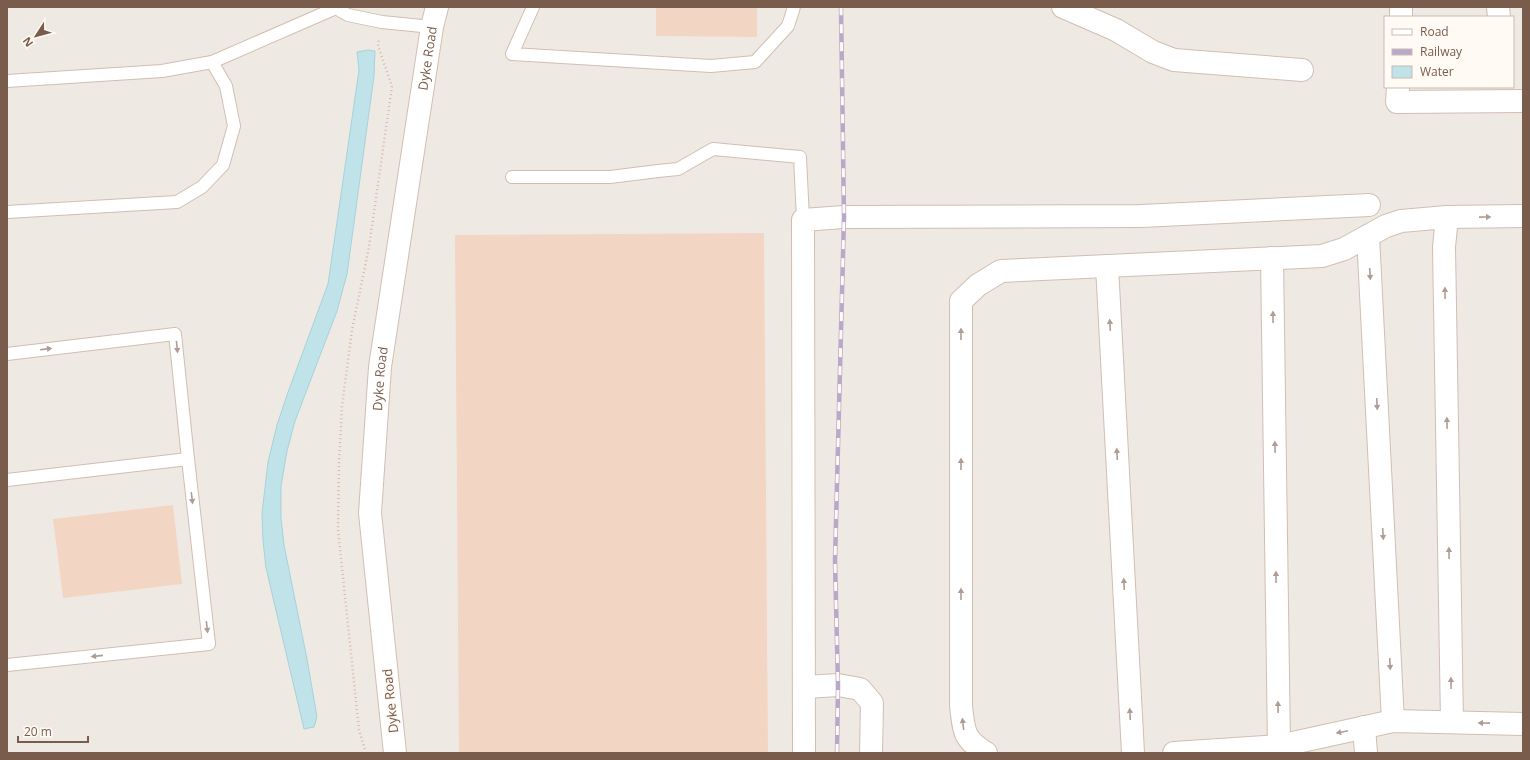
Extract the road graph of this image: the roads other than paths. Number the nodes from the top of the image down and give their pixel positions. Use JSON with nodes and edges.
{"nodes":[{"id":1,"x":532,"y":7,"type":"edge"},
{"id":2,"x":794,"y":7,"type":"edge"},
{"id":3,"x":1063,"y":7,"type":"edge"},
{"id":4,"x":335,"y":8,"type":"edge"},
{"id":5,"x":435,"y":17,"type":"edge"},
{"id":6,"x":212,"y":62,"type":"junction"},
{"id":7,"x":1302,"y":70,"type":"dead end"},
{"id":8,"x":7,"y":81,"type":"edge"},
{"id":9,"x":1398,"y":88,"type":"edge"},
{"id":10,"x":1499,"y":94,"type":"edge"},
{"id":11,"x":1523,"y":101,"type":"edge"},
{"id":12,"x":512,"y":177,"type":"dead end"},
{"id":13,"x":1369,"y":205,"type":"dead end"},
{"id":14,"x":7,"y":212,"type":"edge"},
{"id":15,"x":1523,"y":216,"type":"edge"},
{"id":16,"x":1448,"y":218,"type":"junction"},
{"id":17,"x":803,"y":220,"type":"junction"},
{"id":18,"x":1368,"y":236,"type":"junction"},
{"id":19,"x":1272,"y":258,"type":"junction"},
{"id":20,"x":1107,"y":266,"type":"junction"},
{"id":21,"x":7,"y":354,"type":"edge"},
{"id":22,"x":188,"y":459,"type":"junction"},
{"id":23,"x":7,"y":480,"type":"edge"},
{"id":24,"x":7,"y":665,"type":"edge"},
{"id":25,"x":805,"y":687,"type":"junction"},
{"id":26,"x":1393,"y":721,"type":"junction"},
{"id":27,"x":1452,"y":722,"type":"junction"},
{"id":28,"x":1523,"y":724,"type":"edge"},
{"id":29,"x":1364,"y":728,"type":"junction"},
{"id":30,"x":1279,"y":746,"type":"junction"},
{"id":31,"x":396,"y":753,"type":"edge"},
{"id":32,"x":804,"y":753,"type":"edge"},
{"id":33,"x":872,"y":753,"type":"edge"},
{"id":34,"x":986,"y":753,"type":"edge"},
{"id":35,"x":1133,"y":753,"type":"edge"},
{"id":36,"x":1174,"y":753,"type":"edge"},
{"id":37,"x":1366,"y":753,"type":"edge"}],
"edges":[{"from":1,"to":2,"type":"lane"},
{"from":3,"to":7,"type":"street"},
{"from":4,"to":5,"type":"lane"},
{"from":4,"to":6,"type":"lane"},
{"from":5,"to":31,"type":"street","name":"Dyke Road"},
{"from":6,"to":8,"type":"lane"},
{"from":6,"to":14,"type":"lane"},
{"from":9,"to":10,"type":"street"},
{"from":10,"to":11,"type":"street"},
{"from":12,"to":17,"type":"lane"},
{"from":13,"to":17,"type":"street"},
{"from":16,"to":15,"type":"street","one_way":true},
{"from":16,"to":18,"type":"street"},
{"from":27,"to":16,"type":"street","one_way":true},
{"from":17,"to":25,"type":"street"},
{"from":18,"to":19,"type":"street"},
{"from":18,"to":26,"type":"street","one_way":true},
{"from":19,"to":20,"type":"street"},
{"from":30,"to":19,"type":"street","one_way":true},
{"from":34,"to":20,"type":"street","one_way":true},
{"from":35,"to":20,"type":"street","one_way":true},
{"from":21,"to":22,"type":"lane","one_way":true},
{"from":22,"to":23,"type":"lane"},
{"from":22,"to":24,"type":"lane","one_way":true},
{"from":25,"to":32,"type":"street"},
{"from":25,"to":33,"type":"street"},
{"from":26,"to":27,"type":"street"},
{"from":26,"to":29,"type":"street"},
{"from":28,"to":27,"type":"street","one_way":true},
{"from":29,"to":30,"type":"street","one_way":true},
{"from":29,"to":37,"type":"street"},
{"from":30,"to":36,"type":"street"}]}
